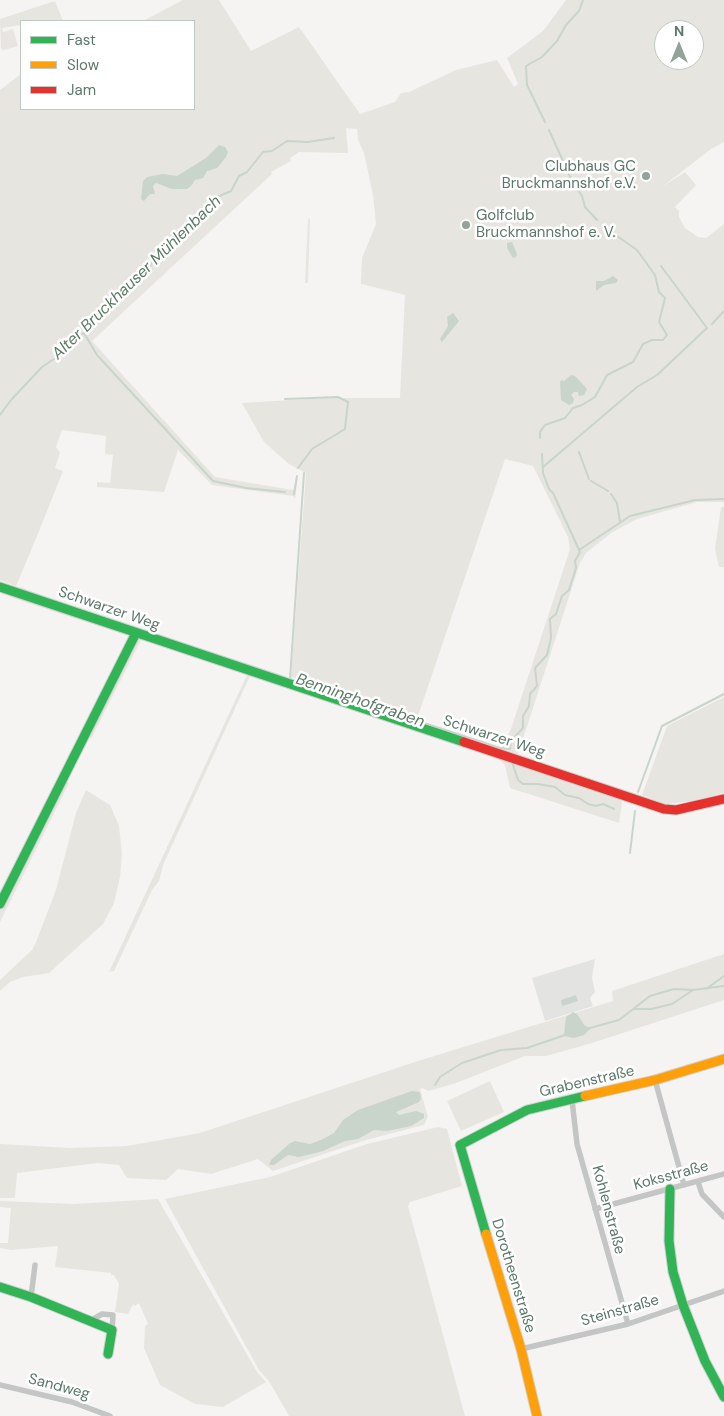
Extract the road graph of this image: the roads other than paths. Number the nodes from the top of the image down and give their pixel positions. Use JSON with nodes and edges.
{"nodes":[{"id":1,"x":0,"y":587,"type":"edge"},
{"id":2,"x":136,"y":633,"type":"junction"},
{"id":3,"x":724,"y":798,"type":"edge"},
{"id":4,"x":0,"y":904,"type":"edge"},
{"id":5,"x":724,"y":1059,"type":"edge"},
{"id":6,"x":655,"y":1080,"type":"junction"},
{"id":7,"x":572,"y":1100,"type":"junction"},
{"id":8,"x":460,"y":1145,"type":"joint"},
{"id":9,"x":724,"y":1174,"type":"edge"},
{"id":10,"x":698,"y":1182,"type":"junction"},
{"id":11,"x":684,"y":1186,"type":"junction"},
{"id":12,"x":670,"y":1189,"type":"junction"},
{"id":13,"x":595,"y":1209,"type":"junction"},
{"id":14,"x":724,"y":1217,"type":"edge"},
{"id":15,"x":35,"y":1265,"type":"dead end"},
{"id":16,"x":0,"y":1287,"type":"edge"},
{"id":17,"x":724,"y":1291,"type":"edge"},
{"id":18,"x":31,"y":1297,"type":"junction"},
{"id":19,"x":683,"y":1305,"type":"junction"},
{"id":20,"x":90,"y":1321,"type":"junction"},
{"id":21,"x":628,"y":1324,"type":"junction"},
{"id":22,"x":112,"y":1330,"type":"junction"},
{"id":23,"x":521,"y":1349,"type":"junction"},
{"id":24,"x":108,"y":1354,"type":"dead end"},
{"id":25,"x":0,"y":1385,"type":"edge"},
{"id":26,"x":724,"y":1397,"type":"edge"},
{"id":27,"x":93,"y":1413,"type":"edge"},
{"id":28,"x":110,"y":1416,"type":"edge"},
{"id":29,"x":537,"y":1416,"type":"edge"}],
"edges":[{"from":1,"to":2,"type":"street","name":"Schwarzer Weg"},
{"from":2,"to":3,"type":"street","name":"Schwarzer Weg"},
{"from":2,"to":4,"type":"street"},
{"from":5,"to":6,"type":"street","name":"Grabenstraße"},
{"from":6,"to":7,"type":"street","name":"Grabenstraße"},
{"from":6,"to":11,"type":"street"},
{"from":7,"to":8,"type":"street","name":"Grabenstraße"},
{"from":7,"to":13,"type":"street","name":"Kohlenstraße"},
{"from":8,"to":23,"type":"street","name":"Dorotheenstraße"},
{"from":9,"to":10,"type":"street","name":"Koksstraße"},
{"from":10,"to":11,"type":"street","name":"Koksstraße"},
{"from":10,"to":14,"type":"street"},
{"from":11,"to":12,"type":"street","name":"Koksstraße"},
{"from":12,"to":13,"type":"street","name":"Koksstraße"},
{"from":12,"to":19,"type":"street"},
{"from":13,"to":21,"type":"street","name":"Kohlenstraße"},
{"from":15,"to":18,"type":"street"},
{"from":16,"to":18,"type":"street"},
{"from":17,"to":19,"type":"street","name":"Steinstraße"},
{"from":18,"to":20,"type":"street"},
{"from":19,"to":21,"type":"street","name":"Steinstraße"},
{"from":19,"to":26,"type":"street"},
{"from":20,"to":22,"type":"street"},
{"from":20,"to":22,"type":"street"},
{"from":21,"to":23,"type":"street","name":"Steinstraße"},
{"from":22,"to":24,"type":"street"},
{"from":23,"to":29,"type":"street","name":"Dorotheenstraße"},
{"from":25,"to":27,"type":"street","name":"Sandweg"},
{"from":27,"to":28,"type":"street","name":"Sandweg"}]}
